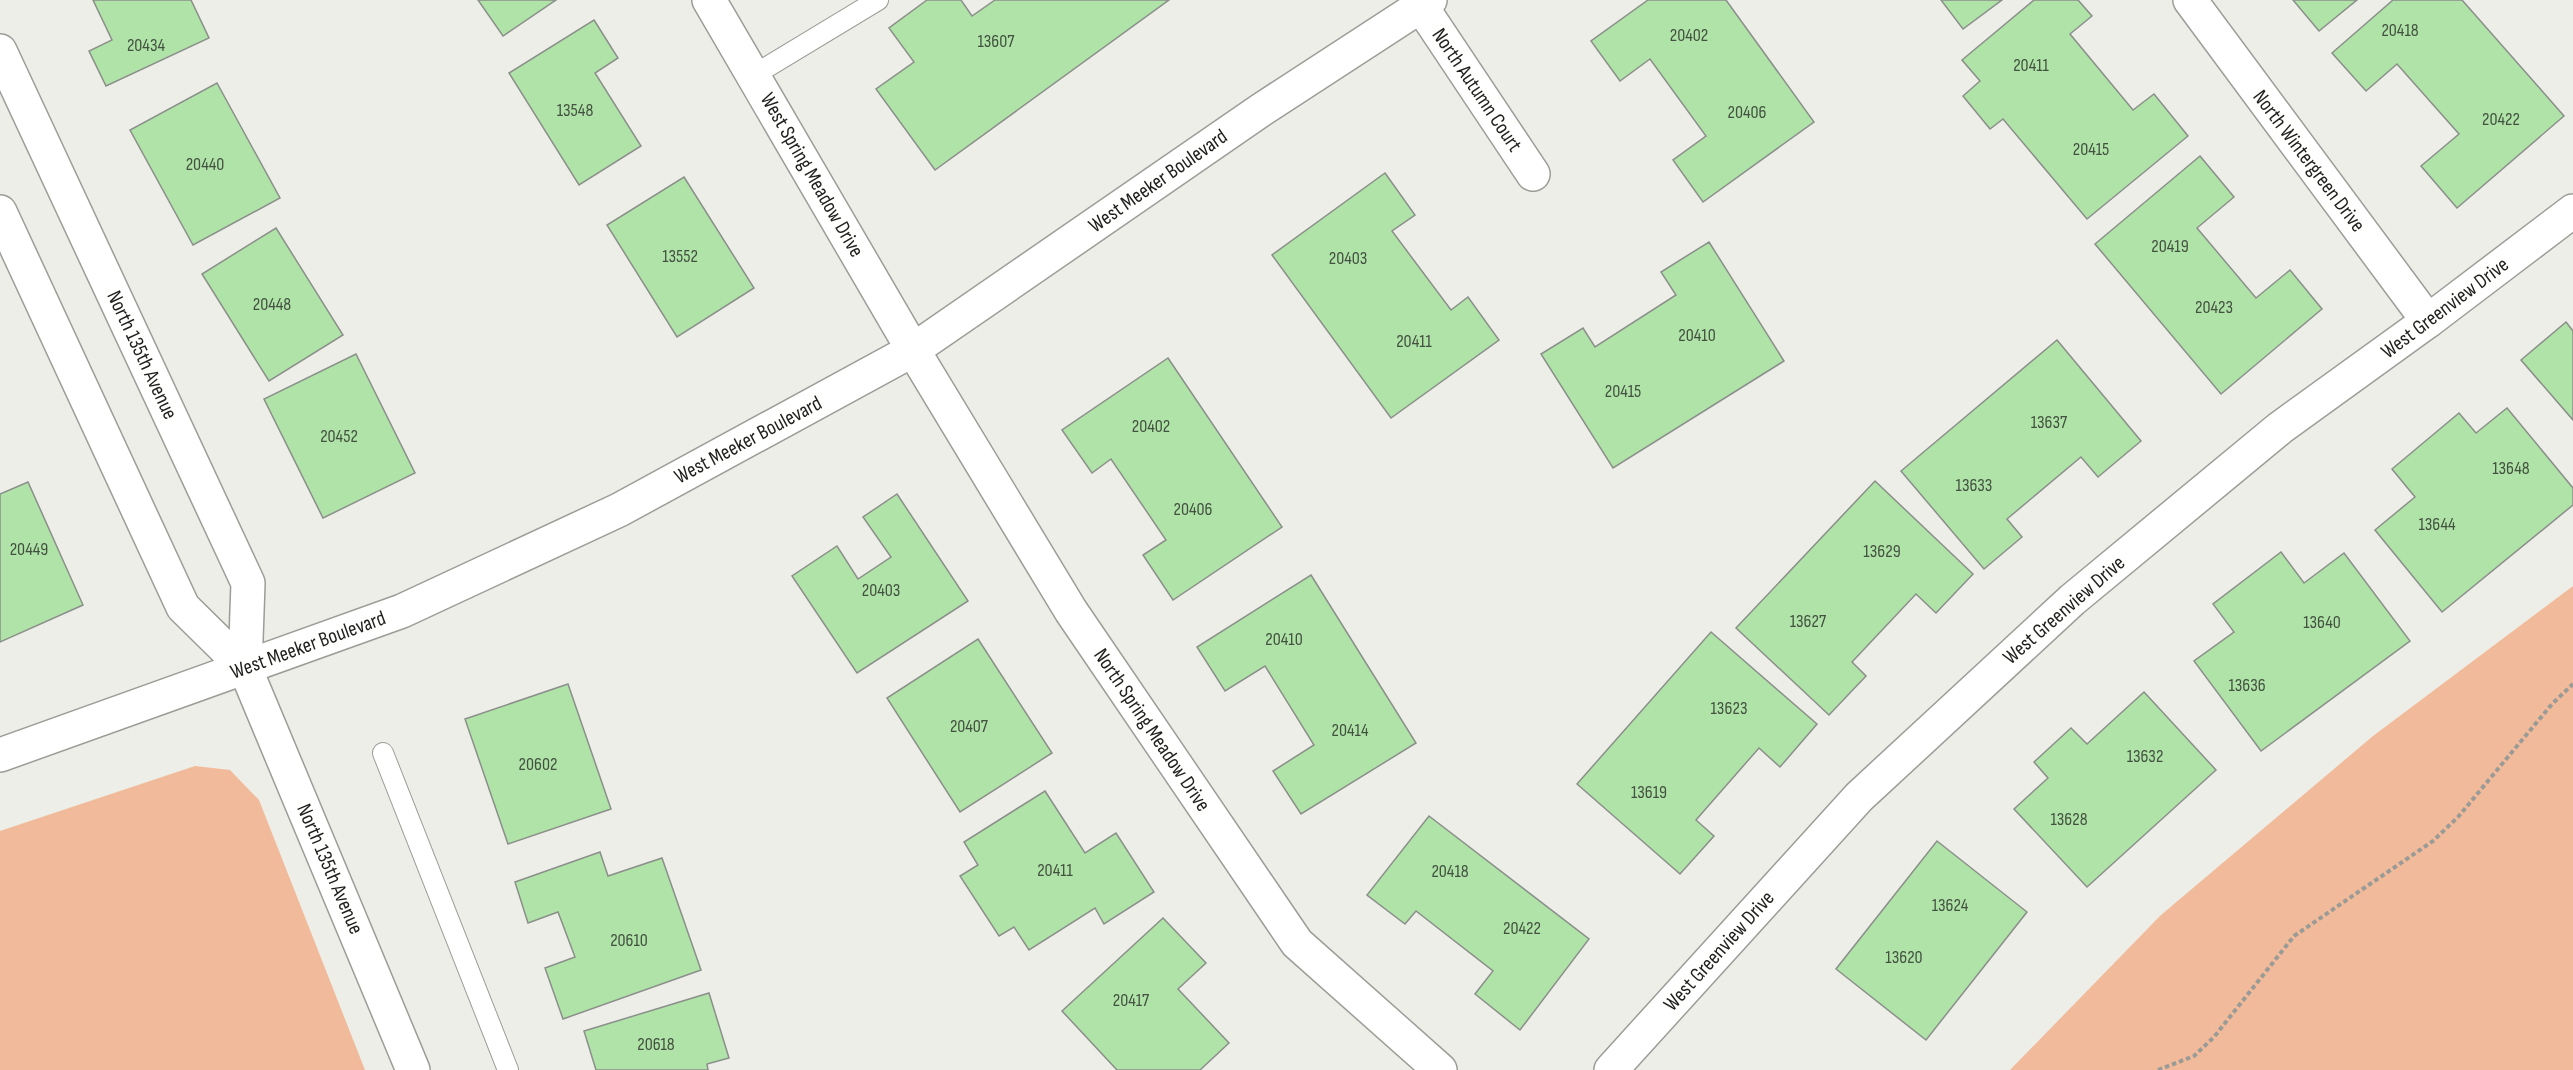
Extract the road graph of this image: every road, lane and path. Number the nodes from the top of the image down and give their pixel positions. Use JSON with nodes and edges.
{"nodes":[{"id":1,"x":709,"y":0,"type":"edge"},
{"id":2,"x":879,"y":0,"type":"edge"},
{"id":3,"x":2190,"y":0,"type":"edge"},
{"id":4,"x":1426,"y":3,"type":"edge"},
{"id":5,"x":0,"y":51,"type":"edge"},
{"id":6,"x":754,"y":75,"type":"junction"},
{"id":7,"x":1533,"y":174,"type":"dead end"},
{"id":8,"x":2573,"y":211,"type":"edge"},
{"id":9,"x":0,"y":212,"type":"edge"},
{"id":10,"x":2428,"y":321,"type":"junction"},
{"id":11,"x":914,"y":350,"type":"junction"},
{"id":12,"x":245,"y":668,"type":"junction"},
{"id":13,"x":2573,"y":684,"type":"edge"},
{"id":14,"x":383,"y":753,"type":"dead end"},
{"id":15,"x":0,"y":755,"type":"edge"},
{"id":16,"x":502,"y":1068,"type":"edge"},
{"id":17,"x":413,"y":1070,"type":"edge"},
{"id":18,"x":1440,"y":1070,"type":"edge"},
{"id":19,"x":1611,"y":1070,"type":"edge"},
{"id":20,"x":2158,"y":1070,"type":"edge"}],
"edges":[{"from":1,"to":6,"type":"street","name":"West Spring Meadow Drive"},
{"from":2,"to":6,"type":"lane"},
{"from":3,"to":10,"type":"street","name":"North Wintergreen Drive"},
{"from":4,"to":7,"type":"street","name":"North Autumn Court"},
{"from":4,"to":11,"type":"street","name":"West Meeker Boulevard"},
{"from":5,"to":12,"type":"street","name":"North 135th Avenue"},
{"from":6,"to":11,"type":"street","name":"West Spring Meadow Drive"},
{"from":8,"to":10,"type":"street","name":"West Greenview Drive"},
{"from":9,"to":12,"type":"street","name":"North 135th Avenue"},
{"from":10,"to":19,"type":"street","name":"West Greenview Drive"},
{"from":11,"to":12,"type":"street","name":"West Meeker Boulevard"},
{"from":11,"to":18,"type":"street","name":"North Spring Meadow Drive"},
{"from":12,"to":15,"type":"street","name":"West Meeker Boulevard"},
{"from":12,"to":17,"type":"street","name":"North 135th Avenue"},
{"from":13,"to":20,"type":"path"},
{"from":14,"to":16,"type":"lane"}]}
